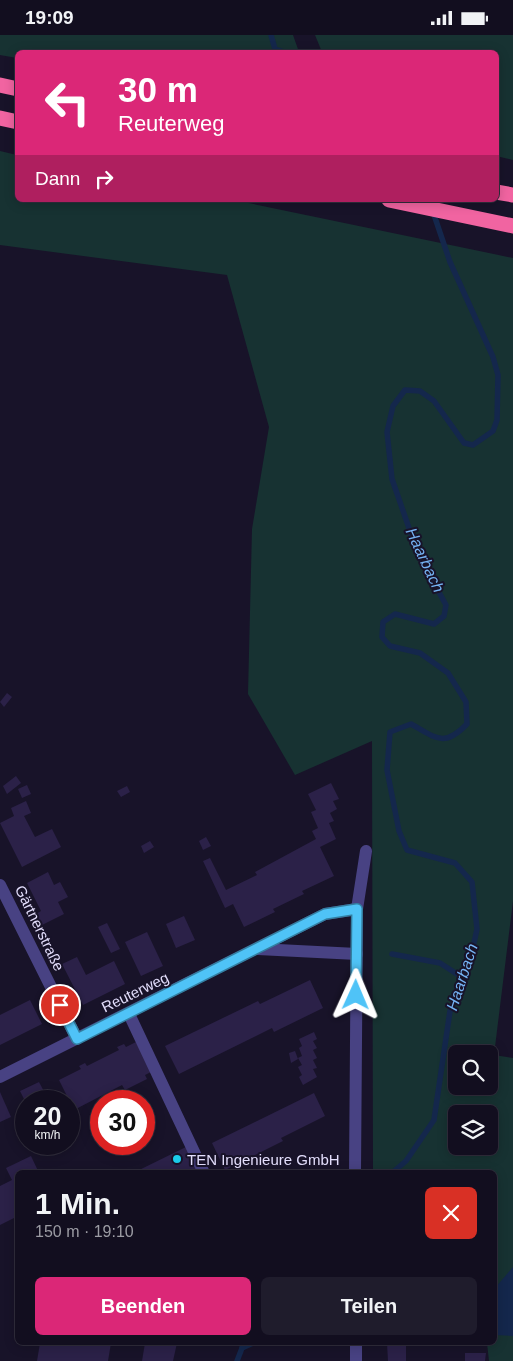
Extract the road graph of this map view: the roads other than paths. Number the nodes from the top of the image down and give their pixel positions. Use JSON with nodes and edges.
{"nodes":[{"id":1,"x":0,"y":85,"type":"edge"},
{"id":2,"x":15,"y":88,"type":"edge"},
{"id":3,"x":0,"y":118,"type":"edge"},
{"id":4,"x":15,"y":120,"type":"edge"},
{"id":5,"x":499,"y":193,"type":"edge"},
{"id":6,"x":513,"y":195,"type":"edge"},
{"id":7,"x":399,"y":202,"type":"edge"},
{"id":8,"x":513,"y":226,"type":"edge"},
{"id":9,"x":366,"y":851,"type":"dead end"},
{"id":10,"x":0,"y":885,"type":"edge"},
{"id":11,"x":357,"y":909,"type":"junction"},
{"id":12,"x":258,"y":949,"type":"junction"},
{"id":13,"x":356,"y":954,"type":"junction"},
{"id":14,"x":129,"y":1014,"type":"junction"},
{"id":15,"x":77,"y":1039,"type":"junction"},
{"id":16,"x":0,"y":1077,"type":"edge"},
{"id":17,"x":203,"y":1170,"type":"edge"},
{"id":18,"x":354,"y":1170,"type":"edge"},
{"id":19,"x":356,"y":1345,"type":"edge"},
{"id":20,"x":356,"y":1361,"type":"edge"}],
"edges":[{"from":1,"to":2,"type":"highway"},
{"from":3,"to":4,"type":"highway"},
{"from":5,"to":6,"type":"highway"},
{"from":7,"to":8,"type":"highway"},
{"from":9,"to":11,"type":"street"},
{"from":10,"to":15,"type":"street","name":"Gärtnerstraße"},
{"from":11,"to":12,"type":"street","name":"Reuterweg"},
{"from":11,"to":13,"type":"street"},
{"from":12,"to":13,"type":"street","name":"Reuterweg"},
{"from":12,"to":14,"type":"street","name":"Reuterweg"},
{"from":13,"to":18,"type":"street"},
{"from":14,"to":15,"type":"street","name":"Reuterweg"},
{"from":14,"to":17,"type":"street"},
{"from":15,"to":16,"type":"street","name":"Reuterweg"},
{"from":19,"to":20,"type":"street"}]}
